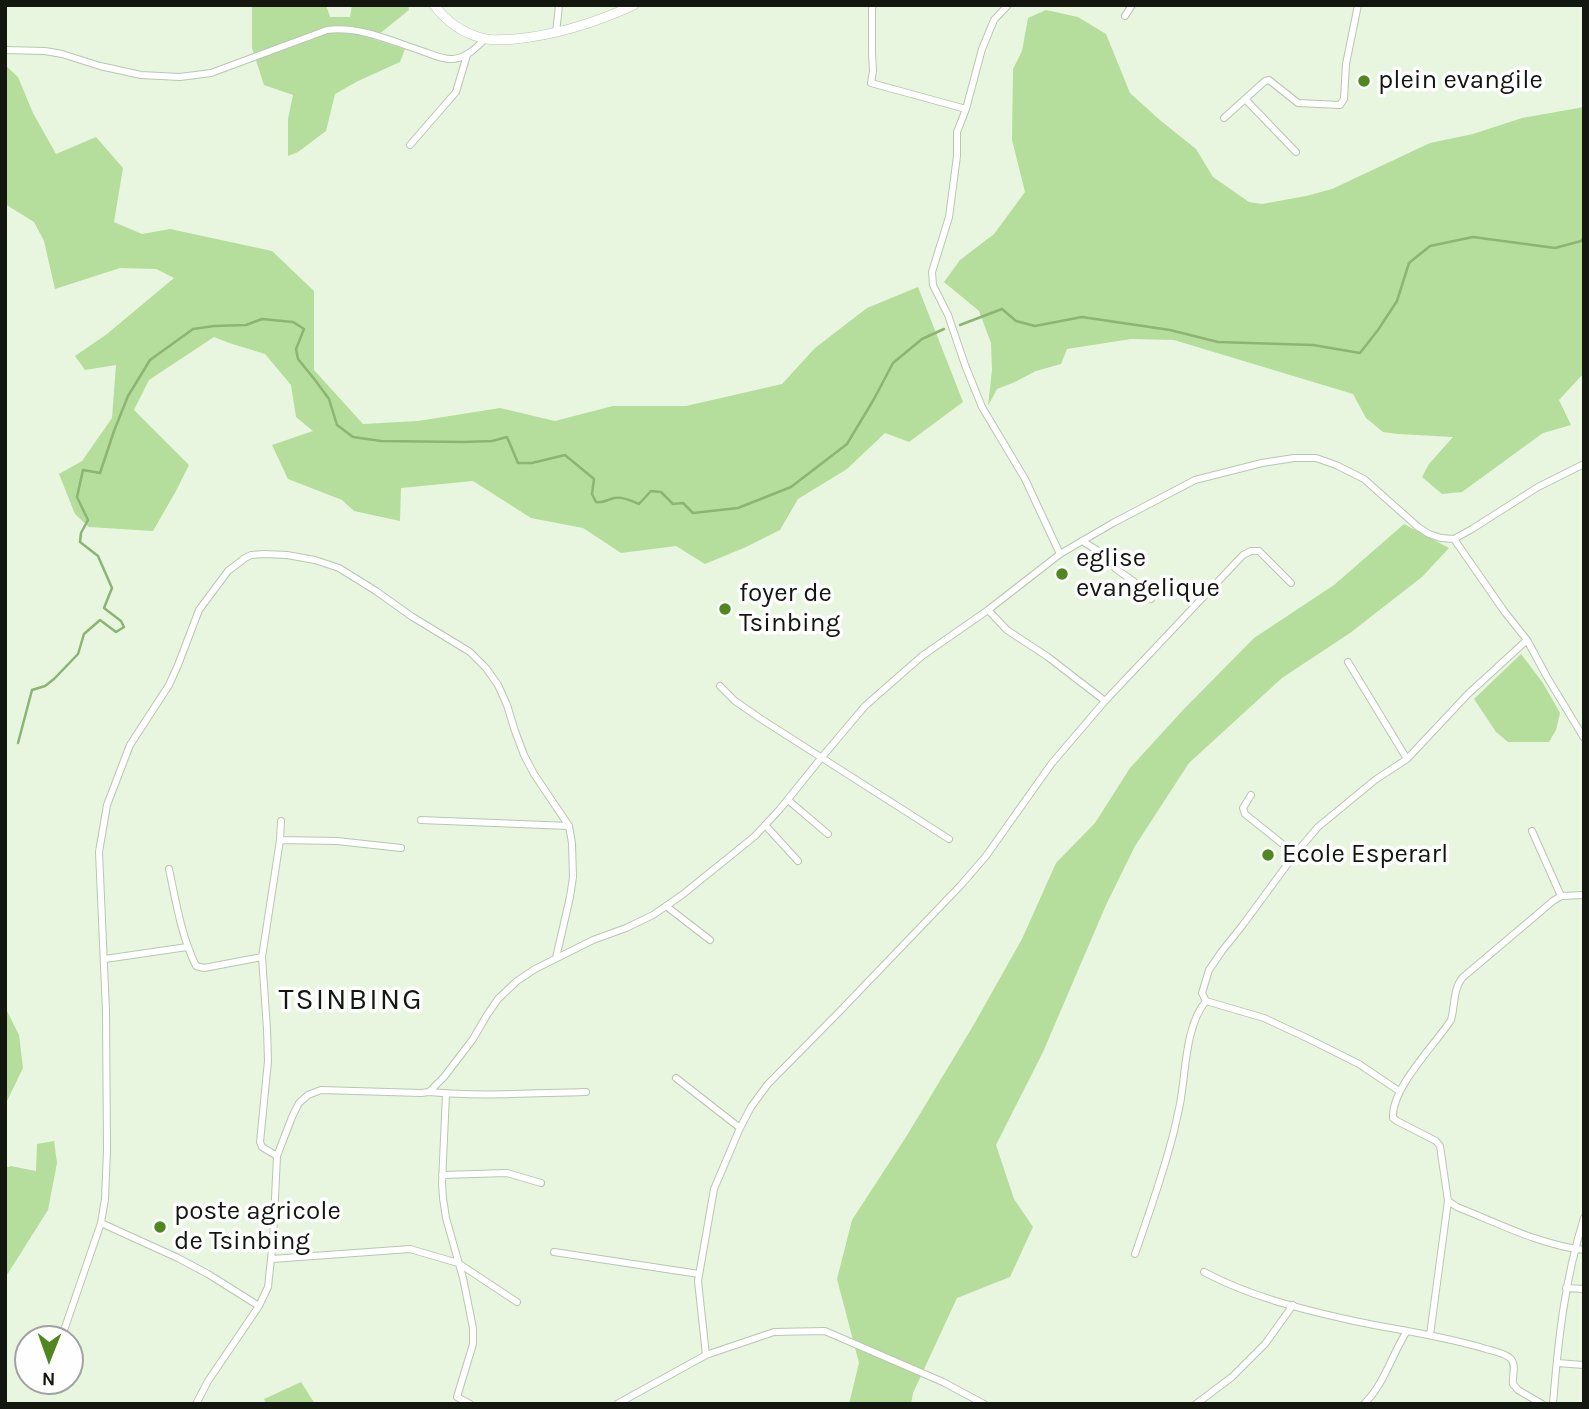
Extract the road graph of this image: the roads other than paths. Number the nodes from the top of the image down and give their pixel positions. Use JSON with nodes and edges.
{"nodes":[{"id":1,"x":434,"y":5,"type":"edge"},
{"id":2,"x":559,"y":5,"type":"edge"},
{"id":3,"x":634,"y":5,"type":"edge"},
{"id":4,"x":873,"y":5,"type":"edge"},
{"id":5,"x":1009,"y":5,"type":"edge"},
{"id":6,"x":1132,"y":5,"type":"edge"},
{"id":7,"x":1358,"y":5,"type":"edge"},
{"id":8,"x":1125,"y":16,"type":"dead end"},
{"id":9,"x":555,"y":33,"type":"junction"},
{"id":10,"x":485,"y":39,"type":"junction"},
{"id":11,"x":5,"y":50,"type":"edge"},
{"id":12,"x":467,"y":55,"type":"junction"},
{"id":13,"x":1245,"y":99,"type":"junction"},
{"id":14,"x":965,"y":109,"type":"junction"},
{"id":15,"x":1224,"y":118,"type":"dead end"},
{"id":16,"x":410,"y":145,"type":"dead end"},
{"id":17,"x":1296,"y":152,"type":"dead end"},
{"id":18,"x":1584,"y":464,"type":"edge"},
{"id":19,"x":1454,"y":539,"type":"junction"},
{"id":20,"x":1082,"y":541,"type":"junction"},
{"id":21,"x":1060,"y":554,"type":"junction"},
{"id":22,"x":1291,"y":583,"type":"dead end"},
{"id":23,"x":1151,"y":599,"type":"dead end"},
{"id":24,"x":988,"y":610,"type":"junction"},
{"id":25,"x":1527,"y":640,"type":"junction"},
{"id":26,"x":1348,"y":662,"type":"dead end"},
{"id":27,"x":720,"y":686,"type":"dead end"},
{"id":28,"x":1105,"y":701,"type":"junction"},
{"id":29,"x":1584,"y":738,"type":"edge"},
{"id":30,"x":821,"y":757,"type":"junction"},
{"id":31,"x":1407,"y":759,"type":"junction"},
{"id":32,"x":1251,"y":795,"type":"dead end"},
{"id":33,"x":788,"y":800,"type":"junction"},
{"id":34,"x":421,"y":820,"type":"dead end"},
{"id":35,"x":281,"y":821,"type":"dead end"},
{"id":36,"x":765,"y":825,"type":"junction"},
{"id":37,"x":569,"y":826,"type":"junction"},
{"id":38,"x":1532,"y":831,"type":"dead end"},
{"id":39,"x":828,"y":834,"type":"dead end"},
{"id":40,"x":948,"y":839,"type":"dead end"},
{"id":41,"x":280,"y":840,"type":"junction"},
{"id":42,"x":401,"y":848,"type":"dead end"},
{"id":43,"x":1295,"y":854,"type":"junction"},
{"id":44,"x":798,"y":860,"type":"dead end"},
{"id":45,"x":169,"y":869,"type":"dead end"},
{"id":46,"x":1584,"y":895,"type":"edge"},
{"id":47,"x":1561,"y":896,"type":"junction"},
{"id":48,"x":666,"y":906,"type":"junction"},
{"id":49,"x":710,"y":940,"type":"dead end"},
{"id":50,"x":187,"y":947,"type":"junction"},
{"id":51,"x":262,"y":957,"type":"junction"},
{"id":52,"x":556,"y":958,"type":"junction"},
{"id":53,"x":105,"y":959,"type":"junction"},
{"id":54,"x":1206,"y":1001,"type":"junction"},
{"id":55,"x":676,"y":1078,"type":"dead end"},
{"id":56,"x":1399,"y":1091,"type":"junction"},
{"id":57,"x":429,"y":1092,"type":"junction"},
{"id":58,"x":586,"y":1093,"type":"dead end"},
{"id":59,"x":446,"y":1094,"type":"junction"},
{"id":60,"x":740,"y":1128,"type":"junction"},
{"id":61,"x":277,"y":1156,"type":"junction"},
{"id":62,"x":442,"y":1175,"type":"junction"},
{"id":63,"x":541,"y":1183,"type":"dead end"},
{"id":64,"x":1448,"y":1201,"type":"junction"},
{"id":65,"x":1584,"y":1218,"type":"edge"},
{"id":66,"x":101,"y":1223,"type":"junction"},
{"id":67,"x":1574,"y":1249,"type":"junction"},
{"id":68,"x":1584,"y":1250,"type":"edge"},
{"id":69,"x":554,"y":1252,"type":"dead end"},
{"id":70,"x":1135,"y":1254,"type":"dead end"},
{"id":71,"x":272,"y":1259,"type":"junction"},
{"id":72,"x":458,"y":1263,"type":"junction"},
{"id":73,"x":1203,"y":1272,"type":"dead end"},
{"id":74,"x":699,"y":1274,"type":"junction"},
{"id":75,"x":1566,"y":1288,"type":"junction"},
{"id":76,"x":1584,"y":1289,"type":"edge"},
{"id":77,"x":517,"y":1303,"type":"dead end"},
{"id":78,"x":1293,"y":1305,"type":"junction"},
{"id":79,"x":258,"y":1306,"type":"junction"},
{"id":80,"x":66,"y":1325,"type":"edge"},
{"id":81,"x":1407,"y":1331,"type":"junction"},
{"id":82,"x":1430,"y":1335,"type":"junction"},
{"id":83,"x":706,"y":1355,"type":"junction"},
{"id":84,"x":1557,"y":1363,"type":"junction"},
{"id":85,"x":1584,"y":1365,"type":"edge"},
{"id":86,"x":457,"y":1397,"type":"junction"},
{"id":87,"x":196,"y":1404,"type":"edge"},
{"id":88,"x":452,"y":1404,"type":"edge"},
{"id":89,"x":470,"y":1404,"type":"edge"},
{"id":90,"x":617,"y":1404,"type":"edge"},
{"id":91,"x":984,"y":1404,"type":"edge"},
{"id":92,"x":1196,"y":1404,"type":"edge"},
{"id":93,"x":1364,"y":1404,"type":"edge"},
{"id":94,"x":1542,"y":1404,"type":"edge"},
{"id":95,"x":1553,"y":1404,"type":"edge"}],
"edges":[{"from":1,"to":10,"type":"main road"},
{"from":2,"to":9,"type":"street"},
{"from":3,"to":9,"type":"main road"},
{"from":4,"to":14,"type":"street"},
{"from":5,"to":14,"type":"street"},
{"from":6,"to":8,"type":"street"},
{"from":7,"to":13,"type":"street"},
{"from":9,"to":10,"type":"main road"},
{"from":10,"to":12,"type":"street"},
{"from":11,"to":12,"type":"street"},
{"from":12,"to":16,"type":"street"},
{"from":13,"to":15,"type":"street"},
{"from":13,"to":17,"type":"street"},
{"from":14,"to":21,"type":"street"},
{"from":18,"to":19,"type":"street"},
{"from":19,"to":20,"type":"street"},
{"from":19,"to":25,"type":"street"},
{"from":20,"to":21,"type":"street"},
{"from":20,"to":23,"type":"street"},
{"from":21,"to":24,"type":"street"},
{"from":22,"to":28,"type":"street"},
{"from":24,"to":28,"type":"street"},
{"from":24,"to":30,"type":"street"},
{"from":25,"to":29,"type":"street"},
{"from":25,"to":31,"type":"street"},
{"from":26,"to":31,"type":"street"},
{"from":27,"to":30,"type":"street"},
{"from":28,"to":60,"type":"street"},
{"from":30,"to":33,"type":"street"},
{"from":30,"to":40,"type":"street"},
{"from":31,"to":43,"type":"street"},
{"from":32,"to":43,"type":"street"},
{"from":33,"to":36,"type":"street"},
{"from":33,"to":39,"type":"street"},
{"from":34,"to":37,"type":"street"},
{"from":35,"to":41,"type":"street"},
{"from":36,"to":44,"type":"street"},
{"from":36,"to":48,"type":"street"},
{"from":37,"to":52,"type":"street"},
{"from":37,"to":53,"type":"street"},
{"from":38,"to":47,"type":"street"},
{"from":41,"to":42,"type":"street"},
{"from":41,"to":51,"type":"street"},
{"from":43,"to":54,"type":"street"},
{"from":45,"to":50,"type":"street"},
{"from":46,"to":47,"type":"street"},
{"from":47,"to":56,"type":"street"},
{"from":48,"to":49,"type":"street"},
{"from":48,"to":52,"type":"street"},
{"from":50,"to":51,"type":"street"},
{"from":50,"to":53,"type":"street"},
{"from":51,"to":61,"type":"street"},
{"from":52,"to":57,"type":"street"},
{"from":53,"to":66,"type":"street"},
{"from":54,"to":56,"type":"street"},
{"from":54,"to":70,"type":"street"},
{"from":55,"to":60,"type":"street"},
{"from":56,"to":64,"type":"street"},
{"from":57,"to":59,"type":"street"},
{"from":57,"to":61,"type":"street"},
{"from":58,"to":59,"type":"street"},
{"from":59,"to":62,"type":"street"},
{"from":60,"to":74,"type":"street"},
{"from":61,"to":71,"type":"street"},
{"from":62,"to":63,"type":"street"},
{"from":62,"to":72,"type":"street"},
{"from":64,"to":67,"type":"street"},
{"from":64,"to":82,"type":"street"},
{"from":65,"to":67,"type":"street"},
{"from":66,"to":79,"type":"street"},
{"from":66,"to":80,"type":"street"},
{"from":67,"to":68,"type":"street"},
{"from":67,"to":75,"type":"street"},
{"from":69,"to":74,"type":"street"},
{"from":71,"to":72,"type":"street"},
{"from":71,"to":79,"type":"street"},
{"from":72,"to":77,"type":"street"},
{"from":72,"to":86,"type":"street"},
{"from":73,"to":78,"type":"street"},
{"from":74,"to":83,"type":"street"},
{"from":75,"to":76,"type":"street"},
{"from":75,"to":84,"type":"street"},
{"from":78,"to":81,"type":"street"},
{"from":78,"to":92,"type":"street"},
{"from":79,"to":87,"type":"street"},
{"from":81,"to":82,"type":"street"},
{"from":81,"to":93,"type":"street"},
{"from":82,"to":94,"type":"street"},
{"from":83,"to":90,"type":"street"},
{"from":83,"to":91,"type":"street"},
{"from":84,"to":85,"type":"street"},
{"from":84,"to":95,"type":"street"},
{"from":86,"to":88,"type":"street"},
{"from":86,"to":89,"type":"street"}]}
